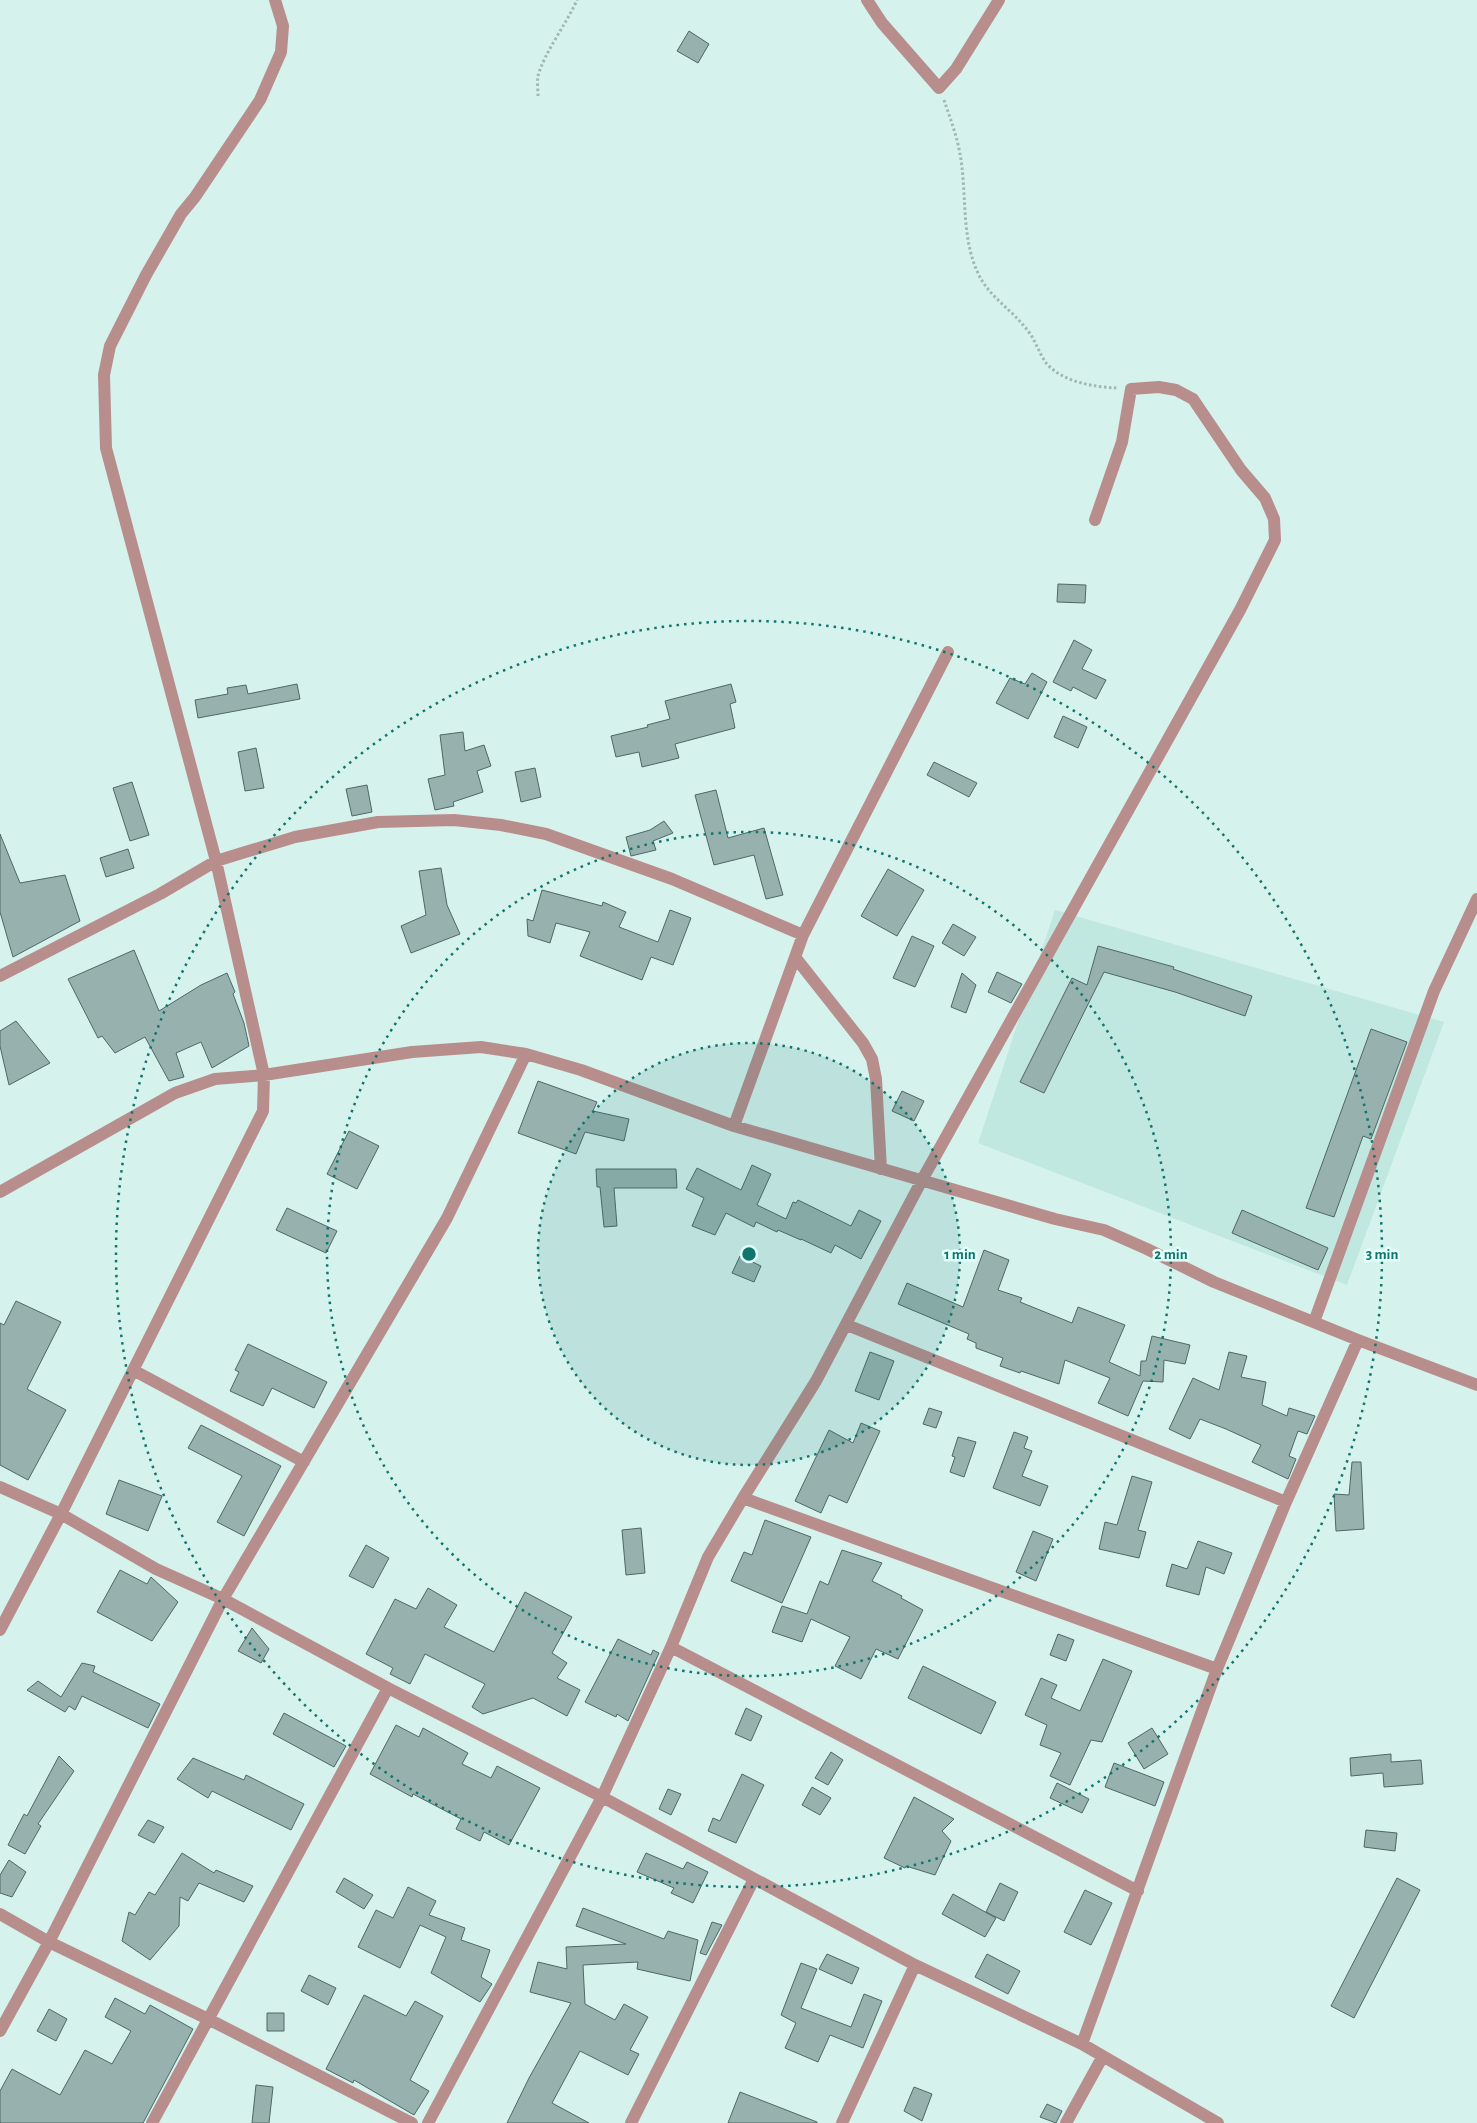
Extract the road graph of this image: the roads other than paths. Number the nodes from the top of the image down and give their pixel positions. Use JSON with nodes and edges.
{"nodes":[{"id":1,"x":274,"y":0,"type":"edge"},
{"id":2,"x":868,"y":0,"type":"edge"},
{"id":3,"x":999,"y":0,"type":"edge"},
{"id":4,"x":1095,"y":520,"type":"dead end"},
{"id":5,"x":948,"y":652,"type":"dead end"},
{"id":6,"x":216,"y":861,"type":"junction"},
{"id":7,"x":1477,"y":899,"type":"edge"},
{"id":8,"x":802,"y":935,"type":"junction"},
{"id":9,"x":795,"y":957,"type":"junction"},
{"id":10,"x":0,"y":976,"type":"edge"},
{"id":11,"x":526,"y":1054,"type":"junction"},
{"id":12,"x":264,"y":1075,"type":"junction"},
{"id":13,"x":734,"y":1126,"type":"junction"},
{"id":14,"x":881,"y":1169,"type":"junction"},
{"id":15,"x":922,"y":1180,"type":"junction"},
{"id":16,"x":0,"y":1192,"type":"edge"},
{"id":17,"x":1314,"y":1322,"type":"junction"},
{"id":18,"x":847,"y":1325,"type":"junction"},
{"id":19,"x":1358,"y":1340,"type":"junction"},
{"id":20,"x":133,"y":1370,"type":"junction"},
{"id":21,"x":1477,"y":1384,"type":"edge"},
{"id":22,"x":304,"y":1462,"type":"junction"},
{"id":23,"x":0,"y":1487,"type":"edge"},
{"id":24,"x":743,"y":1498,"type":"junction"},
{"id":25,"x":1286,"y":1502,"type":"junction"},
{"id":26,"x":61,"y":1514,"type":"junction"},
{"id":27,"x":223,"y":1599,"type":"junction"},
{"id":28,"x":0,"y":1630,"type":"edge"},
{"id":29,"x":671,"y":1647,"type":"junction"},
{"id":30,"x":1217,"y":1669,"type":"junction"},
{"id":31,"x":388,"y":1688,"type":"junction"},
{"id":32,"x":602,"y":1797,"type":"junction"},
{"id":33,"x":754,"y":1879,"type":"junction"},
{"id":34,"x":1138,"y":1891,"type":"junction"},
{"id":35,"x":0,"y":1914,"type":"edge"},
{"id":36,"x":49,"y":1942,"type":"junction"},
{"id":37,"x":915,"y":1965,"type":"junction"},
{"id":38,"x":208,"y":2020,"type":"junction"},
{"id":39,"x":0,"y":2031,"type":"edge"},
{"id":40,"x":1082,"y":2044,"type":"junction"},
{"id":41,"x":1103,"y":2056,"type":"junction"},
{"id":42,"x":152,"y":2123,"type":"edge"},
{"id":43,"x":412,"y":2123,"type":"edge"},
{"id":44,"x":428,"y":2123,"type":"edge"},
{"id":45,"x":631,"y":2123,"type":"edge"},
{"id":46,"x":842,"y":2123,"type":"edge"},
{"id":47,"x":1066,"y":2123,"type":"edge"},
{"id":48,"x":1218,"y":2123,"type":"edge"}],
"edges":[{"from":1,"to":6,"type":"street"},
{"from":2,"to":3,"type":"street"},
{"from":4,"to":15,"type":"street"},
{"from":5,"to":8,"type":"street"},
{"from":6,"to":8,"type":"street"},
{"from":6,"to":10,"type":"street"},
{"from":6,"to":12,"type":"street"},
{"from":7,"to":17,"type":"street"},
{"from":8,"to":9,"type":"street"},
{"from":9,"to":13,"type":"street"},
{"from":9,"to":14,"type":"street"},
{"from":11,"to":12,"type":"street"},
{"from":11,"to":13,"type":"street"},
{"from":11,"to":22,"type":"street"},
{"from":12,"to":16,"type":"street"},
{"from":12,"to":20,"type":"street"},
{"from":13,"to":14,"type":"street"},
{"from":14,"to":15,"type":"street"},
{"from":15,"to":17,"type":"street"},
{"from":15,"to":18,"type":"street"},
{"from":17,"to":19,"type":"street"},
{"from":18,"to":24,"type":"street"},
{"from":18,"to":25,"type":"street"},
{"from":19,"to":21,"type":"street"},
{"from":19,"to":25,"type":"street"},
{"from":20,"to":22,"type":"street"},
{"from":20,"to":26,"type":"street"},
{"from":22,"to":27,"type":"street"},
{"from":23,"to":26,"type":"street"},
{"from":24,"to":29,"type":"street"},
{"from":24,"to":30,"type":"street"},
{"from":25,"to":30,"type":"street"},
{"from":26,"to":27,"type":"street"},
{"from":26,"to":28,"type":"street"},
{"from":27,"to":31,"type":"street"},
{"from":27,"to":36,"type":"street"},
{"from":29,"to":32,"type":"street"},
{"from":29,"to":34,"type":"street"},
{"from":30,"to":34,"type":"street"},
{"from":31,"to":32,"type":"street"},
{"from":31,"to":38,"type":"street"},
{"from":32,"to":33,"type":"street"},
{"from":32,"to":44,"type":"street"},
{"from":33,"to":37,"type":"street"},
{"from":33,"to":45,"type":"street"},
{"from":34,"to":40,"type":"street"},
{"from":35,"to":36,"type":"street"},
{"from":36,"to":38,"type":"street"},
{"from":36,"to":39,"type":"street"},
{"from":37,"to":40,"type":"street"},
{"from":37,"to":46,"type":"street"},
{"from":38,"to":42,"type":"street"},
{"from":38,"to":43,"type":"street"},
{"from":40,"to":41,"type":"street"},
{"from":41,"to":47,"type":"street"},
{"from":41,"to":48,"type":"street"}]}
